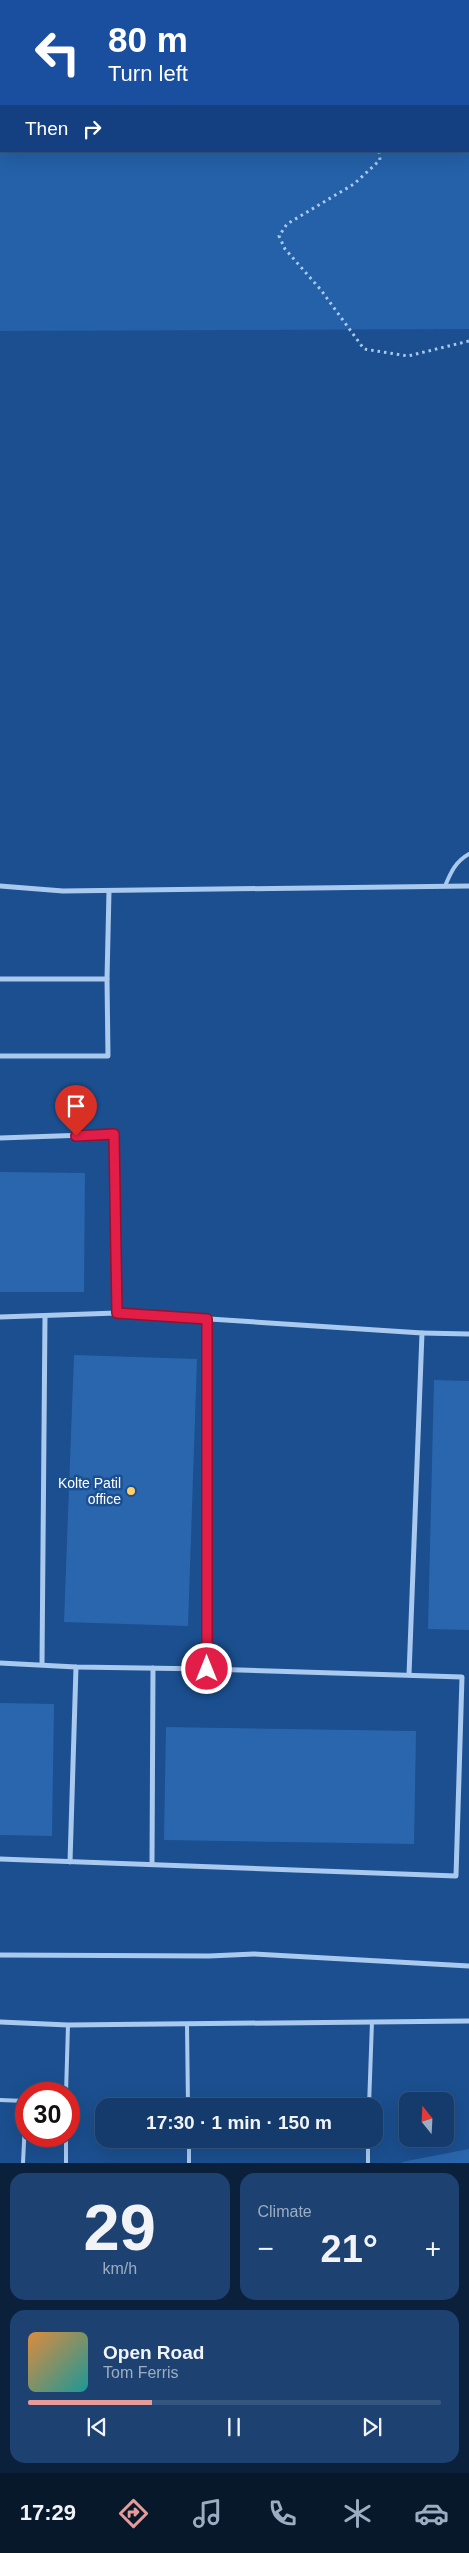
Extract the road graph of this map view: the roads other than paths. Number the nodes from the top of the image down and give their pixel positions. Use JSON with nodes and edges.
{"nodes":[{"id":1,"x":469,"y":854,"type":"edge"},
{"id":2,"x":0,"y":886,"type":"edge"},
{"id":3,"x":445,"y":886,"type":"junction"},
{"id":4,"x":469,"y":886,"type":"edge"},
{"id":5,"x":109,"y":891,"type":"junction"},
{"id":6,"x":0,"y":979,"type":"edge"},
{"id":7,"x":108,"y":979,"type":"junction"},
{"id":8,"x":0,"y":1056,"type":"edge"},
{"id":9,"x":0,"y":1138,"type":"edge"},
{"id":10,"x":117,"y":1313,"type":"junction"},
{"id":11,"x":45,"y":1316,"type":"junction"},
{"id":12,"x":0,"y":1317,"type":"edge"},
{"id":13,"x":207,"y":1319,"type":"junction"},
{"id":14,"x":422,"y":1333,"type":"junction"},
{"id":15,"x":469,"y":1334,"type":"edge"},
{"id":16,"x":0,"y":1663,"type":"edge"},
{"id":17,"x":42,"y":1664,"type":"junction"},
{"id":18,"x":76,"y":1667,"type":"junction"},
{"id":19,"x":153,"y":1668,"type":"junction"},
{"id":20,"x":207,"y":1669,"type":"junction"},
{"id":21,"x":409,"y":1675,"type":"junction"},
{"id":22,"x":462,"y":1678,"type":"junction"},
{"id":23,"x":469,"y":1678,"type":"edge"},
{"id":24,"x":0,"y":1859,"type":"edge"},
{"id":25,"x":70,"y":1862,"type":"junction"},
{"id":26,"x":152,"y":1864,"type":"junction"},
{"id":27,"x":0,"y":1955,"type":"edge"},
{"id":28,"x":469,"y":1966,"type":"edge"},
{"id":29,"x":469,"y":2021,"type":"edge"},
{"id":30,"x":0,"y":2022,"type":"edge"},
{"id":31,"x":372,"y":2022,"type":"junction"},
{"id":32,"x":187,"y":2024,"type":"junction"},
{"id":33,"x":68,"y":2025,"type":"junction"},
{"id":34,"x":66,"y":2082,"type":"edge"},
{"id":35,"x":188,"y":2098,"type":"edge"},
{"id":36,"x":369,"y":2098,"type":"edge"},
{"id":37,"x":0,"y":2100,"type":"edge"},
{"id":38,"x":15,"y":2101,"type":"edge"},
{"id":39,"x":24,"y":2147,"type":"edge"},
{"id":40,"x":66,"y":2147,"type":"edge"},
{"id":41,"x":189,"y":2148,"type":"edge"},
{"id":42,"x":368,"y":2148,"type":"edge"},
{"id":43,"x":23,"y":2163,"type":"edge"},
{"id":44,"x":66,"y":2163,"type":"edge"},
{"id":45,"x":189,"y":2163,"type":"edge"},
{"id":46,"x":368,"y":2163,"type":"edge"}],
"edges":[{"from":1,"to":3,"type":"lane"},
{"from":2,"to":5,"type":"street"},
{"from":3,"to":4,"type":"street"},
{"from":3,"to":5,"type":"street"},
{"from":5,"to":7,"type":"street"},
{"from":6,"to":7,"type":"street"},
{"from":7,"to":8,"type":"street"},
{"from":9,"to":10,"type":"street"},
{"from":10,"to":11,"type":"street"},
{"from":10,"to":13,"type":"street"},
{"from":11,"to":12,"type":"street"},
{"from":11,"to":17,"type":"street"},
{"from":13,"to":14,"type":"street"},
{"from":13,"to":20,"type":"street"},
{"from":14,"to":15,"type":"street"},
{"from":14,"to":21,"type":"street"},
{"from":16,"to":17,"type":"street"},
{"from":17,"to":18,"type":"street"},
{"from":18,"to":19,"type":"street"},
{"from":18,"to":25,"type":"street"},
{"from":19,"to":20,"type":"street"},
{"from":19,"to":26,"type":"street"},
{"from":20,"to":21,"type":"street"},
{"from":21,"to":22,"type":"street"},
{"from":22,"to":23,"type":"street"},
{"from":22,"to":26,"type":"street"},
{"from":24,"to":25,"type":"street"},
{"from":25,"to":26,"type":"street"},
{"from":27,"to":28,"type":"street"},
{"from":29,"to":31,"type":"street"},
{"from":30,"to":33,"type":"street"},
{"from":31,"to":32,"type":"street"},
{"from":31,"to":36,"type":"lane"},
{"from":32,"to":33,"type":"street"},
{"from":32,"to":35,"type":"lane"},
{"from":33,"to":34,"type":"lane"},
{"from":37,"to":38,"type":"lane"},
{"from":39,"to":43,"type":"lane"},
{"from":40,"to":44,"type":"lane"},
{"from":41,"to":45,"type":"lane"},
{"from":42,"to":46,"type":"lane"}]}
